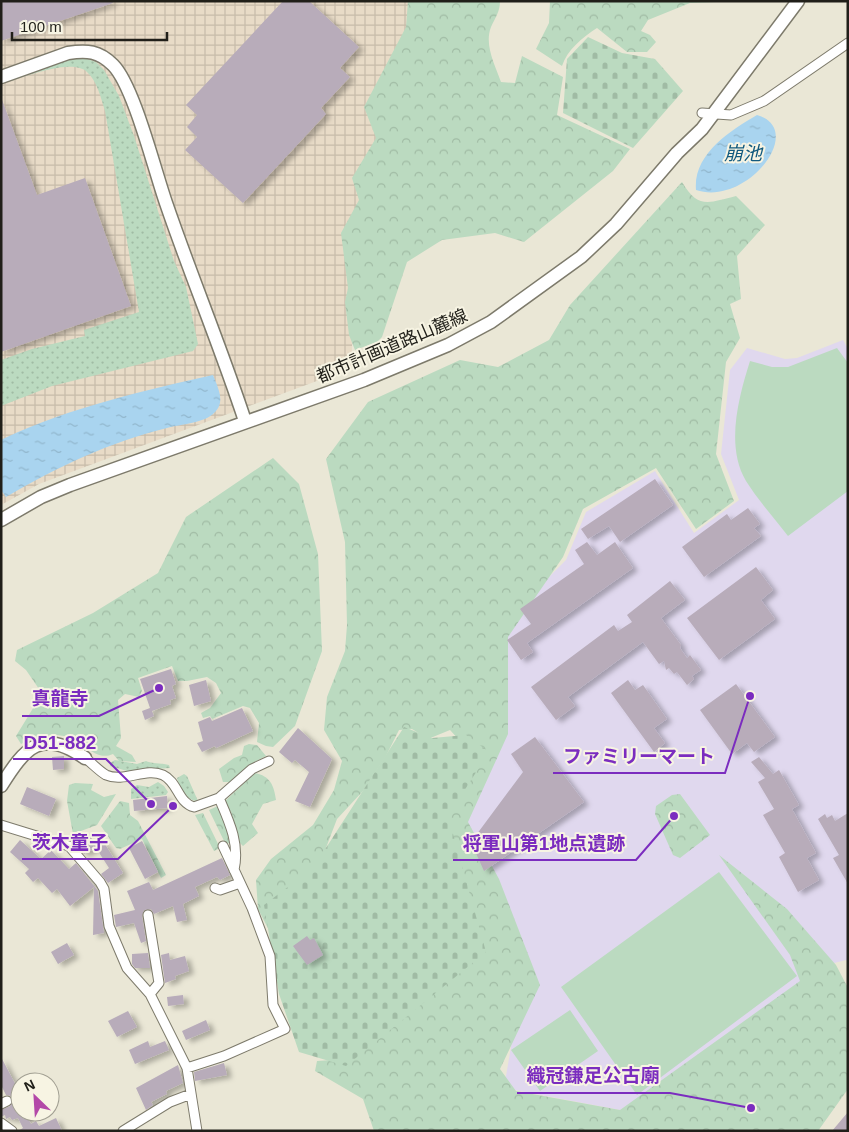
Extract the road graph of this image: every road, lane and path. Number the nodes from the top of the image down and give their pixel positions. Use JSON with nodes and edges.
{"nodes":[{"id":1,"x":798,"y":1,"type":"edge"},
{"id":2,"x":848,"y":43,"type":"edge"},
{"id":3,"x":1,"y":77,"type":"edge"},
{"id":4,"x":708,"y":113,"type":"junction"},
{"id":5,"x":245,"y":422,"type":"junction"},
{"id":6,"x":1,"y":520,"type":"edge"},
{"id":7,"x":85,"y":758,"type":"joint"},
{"id":8,"x":269,"y":761,"type":"dead end"},
{"id":9,"x":1,"y":786,"type":"edge"},
{"id":10,"x":219,"y":798,"type":"junction"},
{"id":11,"x":1,"y":825,"type":"edge"},
{"id":12,"x":223,"y":846,"type":"dead end"},
{"id":13,"x":234,"y":870,"type":"junction"},
{"id":14,"x":240,"y":883,"type":"junction"},
{"id":15,"x":215,"y":888,"type":"dead end"},
{"id":16,"x":148,"y":915,"type":"dead end"},
{"id":17,"x":150,"y":994,"type":"junction"},
{"id":18,"x":187,"y":1068,"type":"junction"},
{"id":19,"x":191,"y":1094,"type":"junction"},
{"id":20,"x":1,"y":1123,"type":"edge"},
{"id":21,"x":12,"y":1131,"type":"edge"},
{"id":22,"x":123,"y":1131,"type":"edge"},
{"id":23,"x":197,"y":1131,"type":"edge"}],
"edges":[{"from":1,"to":4,"type":"street","name":"都市計画道路山麓線"},
{"from":2,"to":4,"type":"street"},
{"from":3,"to":5,"type":"street"},
{"from":4,"to":5,"type":"street","name":"都市計画道路山麓線"},
{"from":5,"to":6,"type":"street","name":"都市計画道路山麓線"},
{"from":7,"to":9,"type":"street"},
{"from":7,"to":10,"type":"street"},
{"from":8,"to":10,"type":"street"},
{"from":10,"to":13,"type":"street"},
{"from":11,"to":17,"type":"street"},
{"from":12,"to":13,"type":"street"},
{"from":13,"to":14,"type":"street"},
{"from":14,"to":15,"type":"street"},
{"from":14,"to":18,"type":"street"},
{"from":16,"to":17,"type":"street"},
{"from":17,"to":18,"type":"street"},
{"from":18,"to":19,"type":"street"},
{"from":19,"to":22,"type":"street"},
{"from":19,"to":23,"type":"street"},
{"from":20,"to":21,"type":"street"}]}
